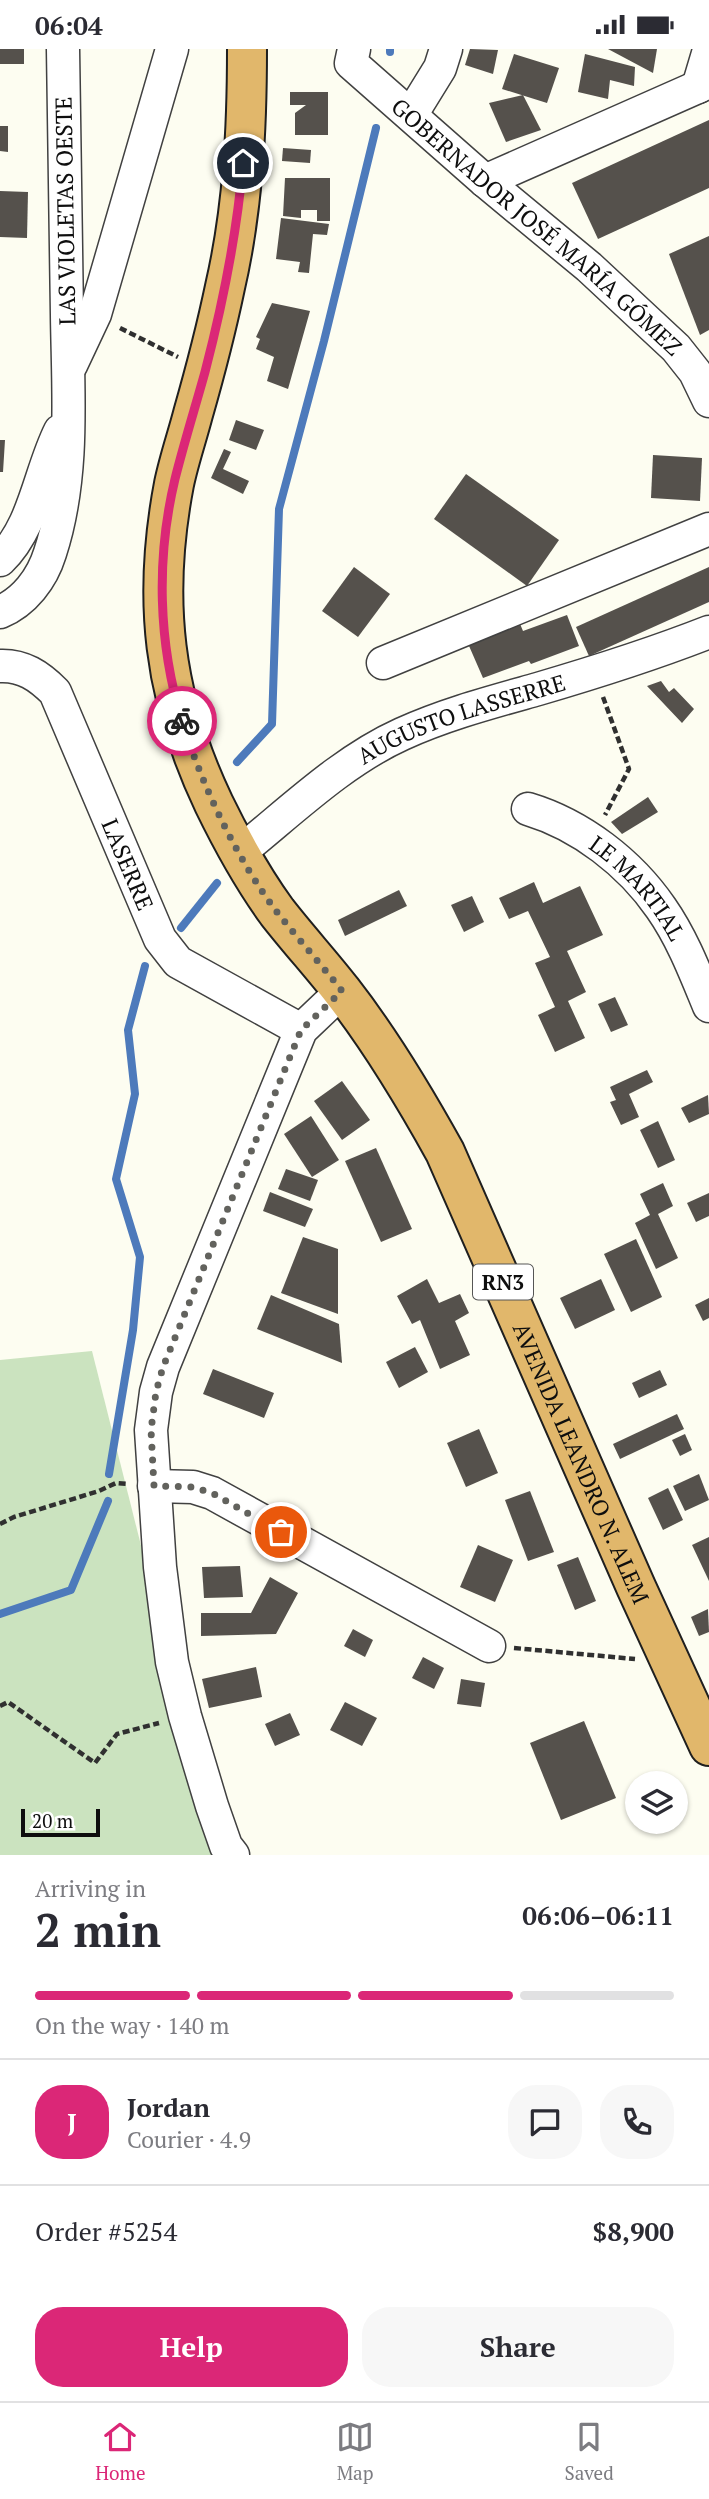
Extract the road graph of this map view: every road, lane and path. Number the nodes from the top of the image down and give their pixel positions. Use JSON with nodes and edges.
{"nodes":[{"id":1,"x":62,"y":49,"type":"edge"},
{"id":2,"x":172,"y":49,"type":"edge"},
{"id":3,"x":247,"y":49,"type":"edge"},
{"id":4,"x":446,"y":49,"type":"edge"},
{"id":5,"x":709,"y":50,"type":"edge"},
{"id":6,"x":353,"y":56,"type":"edge"},
{"id":7,"x":703,"y":85,"type":"edge"},
{"id":8,"x":411,"y":115,"type":"junction"},
{"id":9,"x":485,"y":181,"type":"junction"},
{"id":10,"x":95,"y":314,"type":"junction"},
{"id":11,"x":205,"y":371,"type":"junction"},
{"id":12,"x":68,"y":372,"type":"junction"},
{"id":13,"x":709,"y":401,"type":"edge"},
{"id":14,"x":69,"y":414,"type":"junction"},
{"id":15,"x":709,"y":530,"type":"edge"},
{"id":16,"x":0,"y":560,"type":"edge"},
{"id":17,"x":0,"y":612,"type":"edge"},
{"id":18,"x":709,"y":632,"type":"edge"},
{"id":19,"x":383,"y":663,"type":"dead end"},
{"id":20,"x":0,"y":666,"type":"edge"},
{"id":21,"x":594,"y":672,"type":"junction"},
{"id":22,"x":528,"y":809,"type":"dead end"},
{"id":23,"x":592,"y":840,"type":"junction"},
{"id":24,"x":240,"y":852,"type":"junction"},
{"id":25,"x":342,"y":991,"type":"junction"},
{"id":26,"x":709,"y":1006,"type":"edge"},
{"id":27,"x":301,"y":1030,"type":"junction"},
{"id":28,"x":116,"y":1483,"type":"dead end"},
{"id":29,"x":154,"y":1486,"type":"junction"},
{"id":30,"x":0,"y":1524,"type":"edge"},
{"id":31,"x":489,"y":1646,"type":"joint"},
{"id":32,"x":670,"y":1663,"type":"junction"},
{"id":33,"x":0,"y":1706,"type":"edge"},
{"id":34,"x":185,"y":1716,"type":"junction"},
{"id":35,"x":709,"y":1746,"type":"edge"},
{"id":36,"x":233,"y":1855,"type":"edge"}],
"edges":[{"from":1,"to":12,"type":"street","name":"LAS VIOLETAS OESTE"},
{"from":2,"to":10,"type":"street"},
{"from":3,"to":11,"type":"highway","name":"AVENIDA LEANDRO N. ALEM","number":"RN3"},
{"from":4,"to":8,"type":"street"},
{"from":5,"to":7,"type":"street"},
{"from":6,"to":8,"type":"street","name":"GOBERNADOR JOSÉ MARÍA GÓMEZ"},
{"from":7,"to":9,"type":"street"},
{"from":8,"to":9,"type":"street","name":"GOBERNADOR JOSÉ MARÍA GÓMEZ"},
{"from":9,"to":13,"type":"street","name":"GOBERNADOR JOSÉ MARÍA GÓMEZ"},
{"from":10,"to":11,"type":"path"},
{"from":10,"to":12,"type":"street"},
{"from":11,"to":24,"type":"highway","name":"AVENIDA LEANDRO N. ALEM","number":"RN3"},
{"from":12,"to":14,"type":"street","name":"LAS VIOLETAS OESTE"},
{"from":14,"to":16,"type":"street"},
{"from":14,"to":17,"type":"street","name":"LAS VIOLETAS OESTE"},
{"from":15,"to":19,"type":"street"},
{"from":18,"to":21,"type":"street","name":"AUGUSTO LASSERRE"},
{"from":20,"to":27,"type":"street","name":"LASERRE"},
{"from":21,"to":23,"type":"path"},
{"from":21,"to":24,"type":"street","name":"AUGUSTO LASSERRE"},
{"from":22,"to":23,"type":"street","name":"LE MARTIAL"},
{"from":23,"to":26,"type":"street","name":"LE MARTIAL"},
{"from":24,"to":25,"type":"highway","name":"AVENIDA LEANDRO N. ALEM","number":"RN3"},
{"from":25,"to":27,"type":"street"},
{"from":25,"to":32,"type":"highway","name":"AVENIDA LEANDRO N. ALEM","number":"RN3"},
{"from":27,"to":29,"type":"street"},
{"from":28,"to":30,"type":"path"},
{"from":29,"to":31,"type":"street"},
{"from":29,"to":34,"type":"street"},
{"from":31,"to":32,"type":"path"},
{"from":32,"to":35,"type":"highway","name":"AVENIDA LEANDRO N. ALEM","number":"RN3"},
{"from":33,"to":34,"type":"path"},
{"from":34,"to":36,"type":"street"}]}
